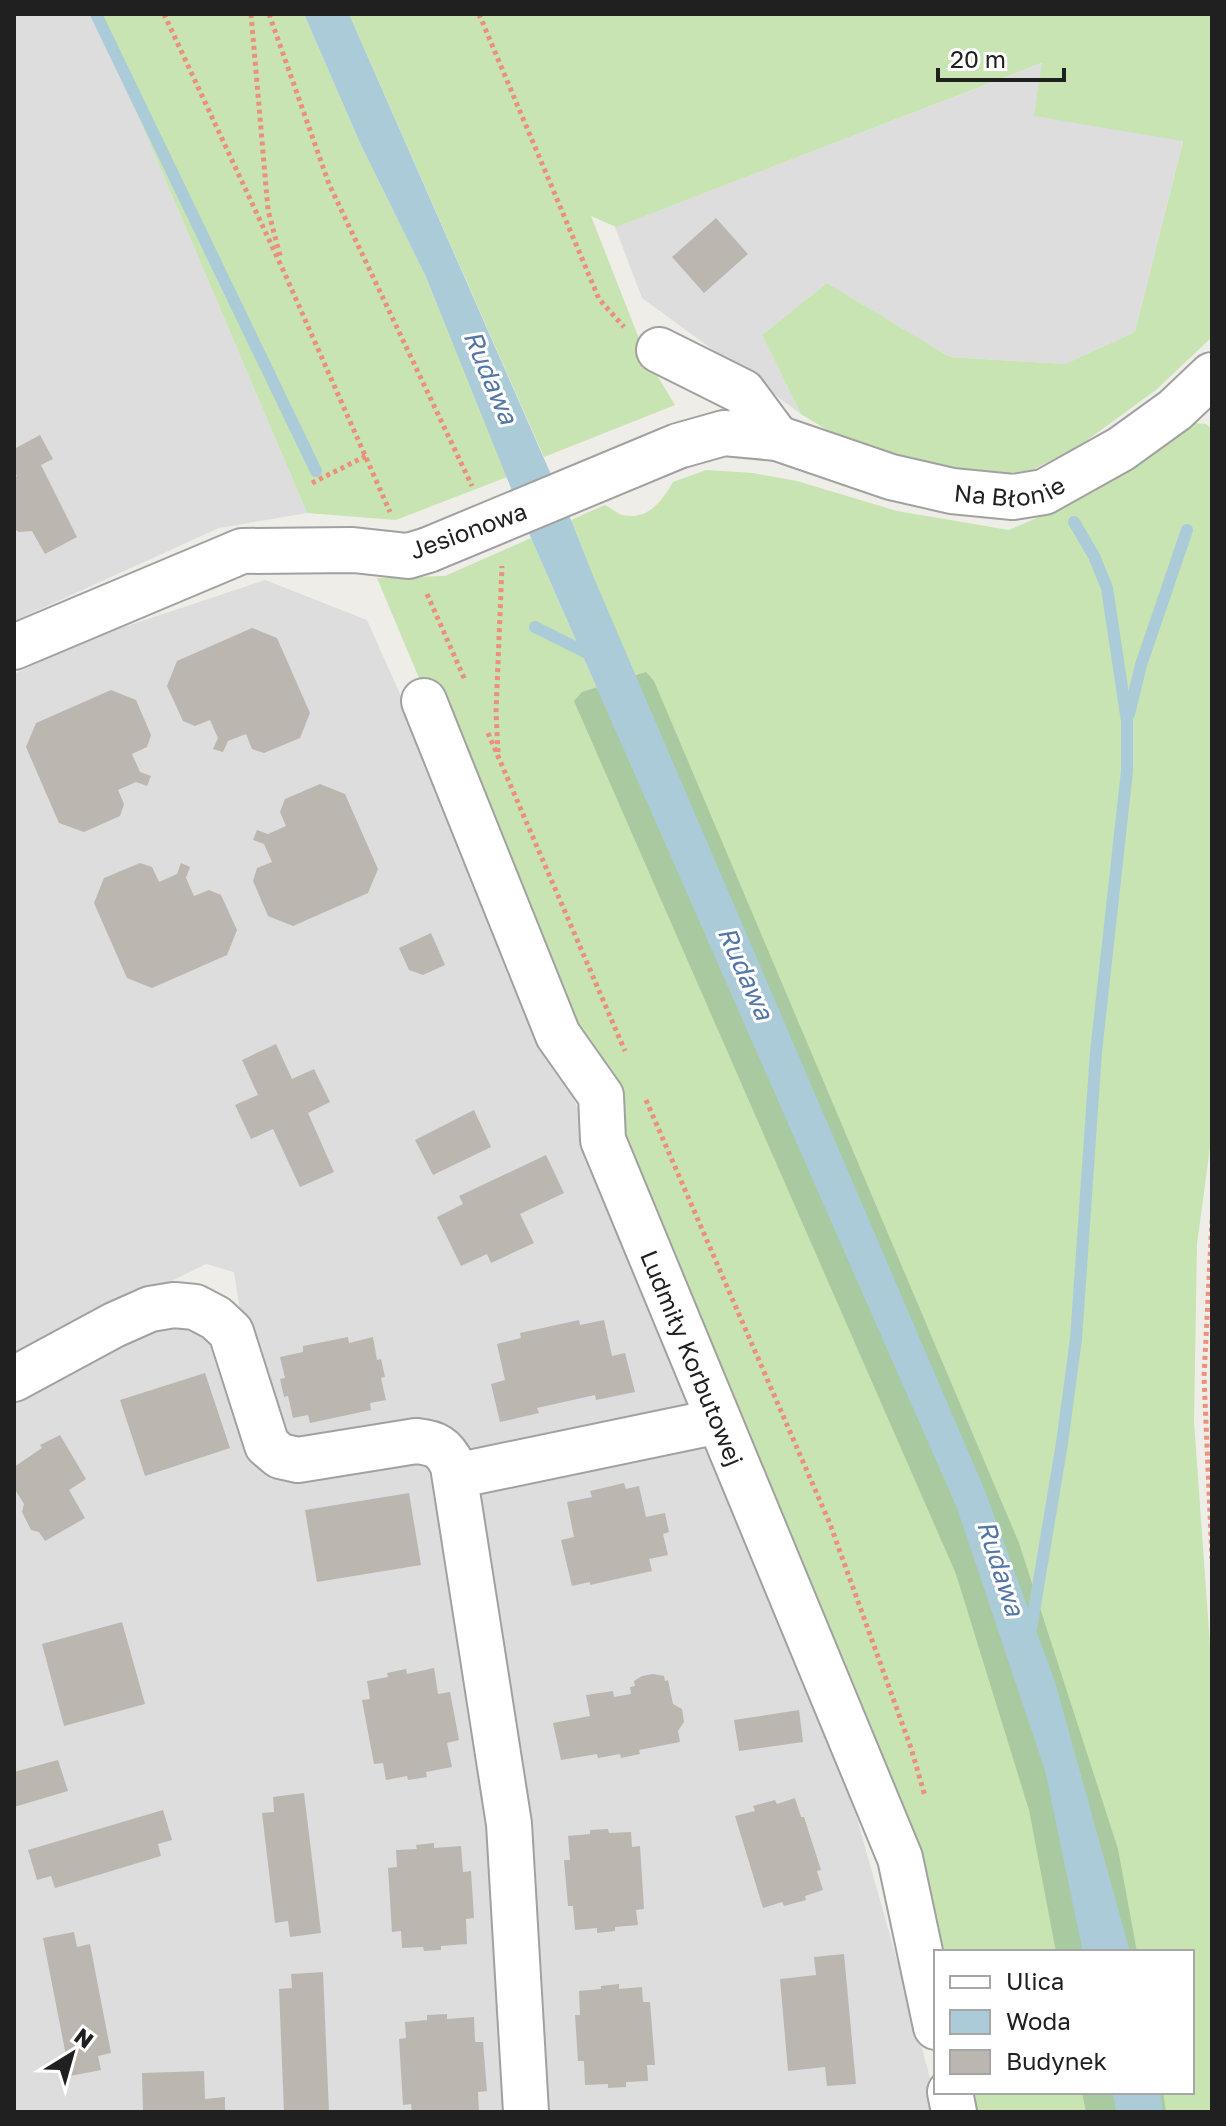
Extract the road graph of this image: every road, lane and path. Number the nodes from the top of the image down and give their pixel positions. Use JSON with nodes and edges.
{"nodes":[{"id":1,"x":164,"y":14,"type":"edge"},
{"id":2,"x":251,"y":14,"type":"edge"},
{"id":3,"x":269,"y":14,"type":"edge"},
{"id":4,"x":479,"y":14,"type":"edge"},
{"id":5,"x":284,"y":272,"type":"junction"},
{"id":6,"x":642,"y":338,"type":"joint"},
{"id":7,"x":1209,"y":384,"type":"edge"},
{"id":8,"x":777,"y":438,"type":"junction"},
{"id":9,"x":366,"y":456,"type":"junction"},
{"id":10,"x":312,"y":483,"type":"dead end"},
{"id":11,"x":477,"y":498,"type":"dead end"},
{"id":12,"x":418,"y":553,"type":"junction"},
{"id":13,"x":502,"y":563,"type":"dead end"},
{"id":14,"x":14,"y":647,"type":"edge"},
{"id":15,"x":424,"y":701,"type":"dead end"},
{"id":16,"x":627,"y":1055,"type":"dead end"},
{"id":17,"x":646,"y":1098,"type":"dead end"},
{"id":18,"x":1212,"y":1220,"type":"edge"},
{"id":19,"x":14,"y":1379,"type":"edge"},
{"id":20,"x":719,"y":1421,"type":"junction"},
{"id":21,"x":455,"y":1476,"type":"junction"},
{"id":22,"x":1212,"y":1559,"type":"edge"},
{"id":23,"x":929,"y":1810,"type":"dead end"},
{"id":24,"x":934,"y":2018,"type":"edge"},
{"id":25,"x":526,"y":2112,"type":"edge"}],
"edges":[{"from":1,"to":5,"type":"path"},
{"from":2,"to":5,"type":"path"},
{"from":3,"to":11,"type":"path"},
{"from":4,"to":6,"type":"path"},
{"from":5,"to":9,"type":"path"},
{"from":6,"to":8,"type":"street"},
{"from":7,"to":8,"type":"street","name":"Na Błonie"},
{"from":8,"to":12,"type":"street","name":"Jesionowa","bridge":true},
{"from":9,"to":10,"type":"path"},
{"from":9,"to":12,"type":"path"},
{"from":12,"to":14,"type":"street","name":"Jesionowa"},
{"from":13,"to":16,"type":"path"},
{"from":15,"to":20,"type":"street","name":"Ludmiły Korbutowej"},
{"from":17,"to":23,"type":"path"},
{"from":18,"to":22,"type":"path"},
{"from":19,"to":21,"type":"street"},
{"from":20,"to":21,"type":"street"},
{"from":20,"to":24,"type":"street","name":"Ludmiły Korbutowej"},
{"from":21,"to":25,"type":"street"}]}
